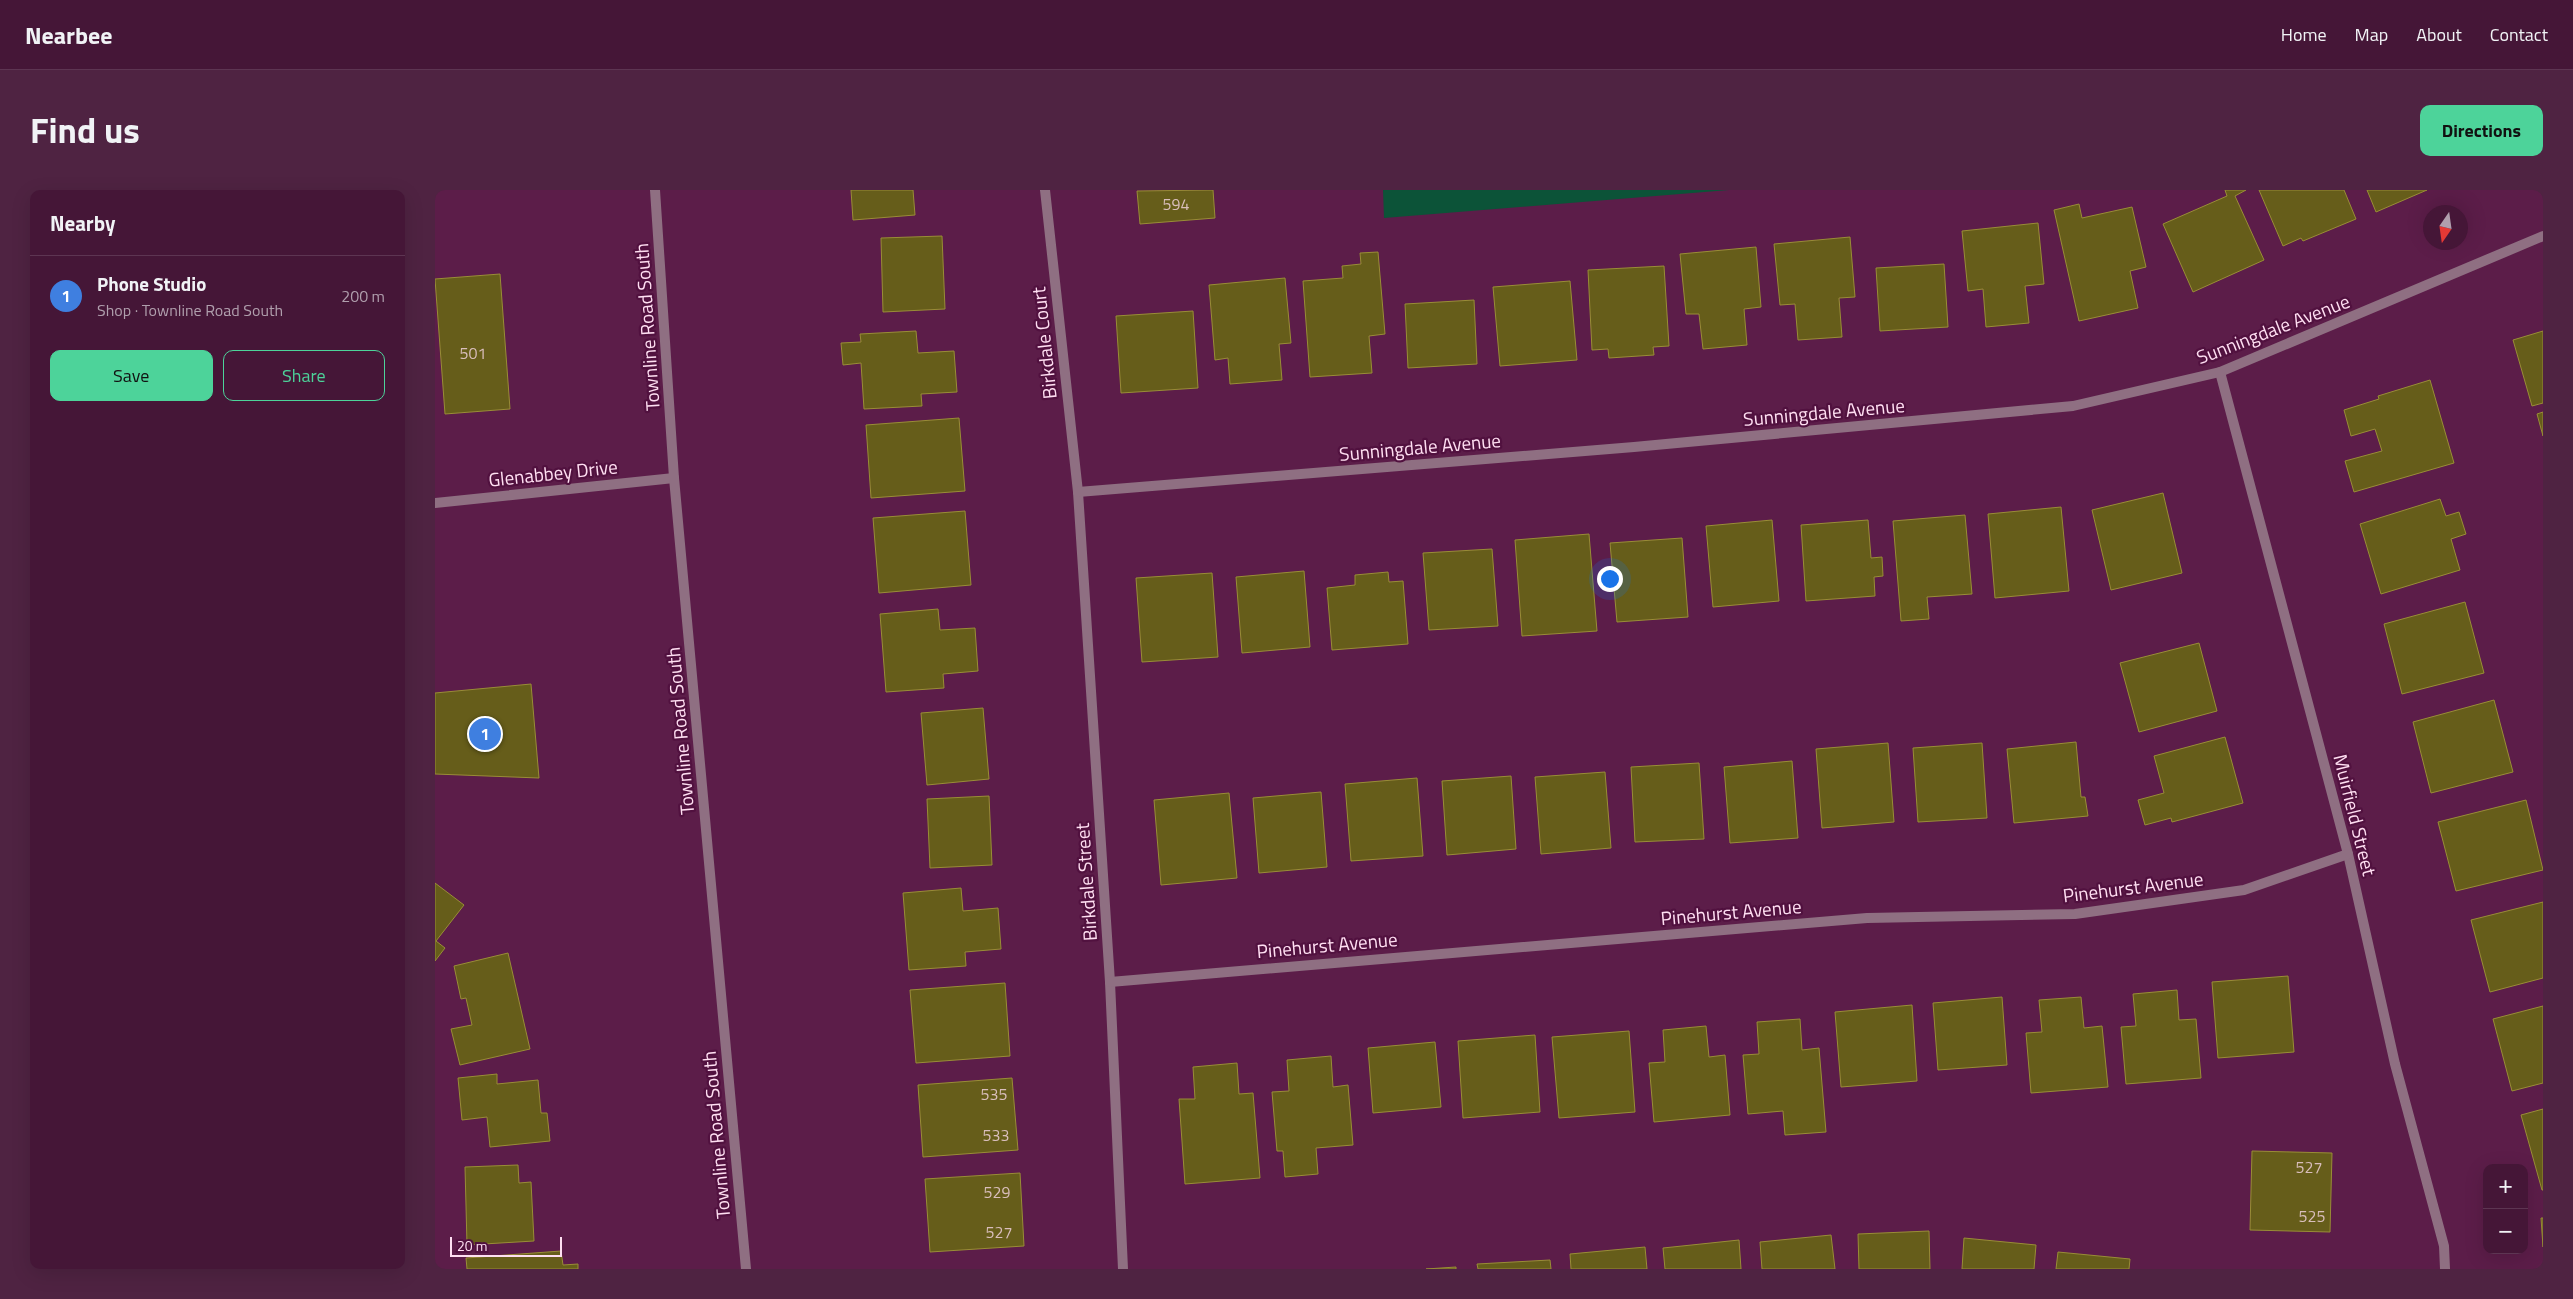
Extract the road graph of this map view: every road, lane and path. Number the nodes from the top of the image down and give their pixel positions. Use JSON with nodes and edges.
{"nodes":[{"id":1,"x":655,"y":190,"type":"edge"},
{"id":2,"x":1045,"y":190,"type":"edge"},
{"id":3,"x":2543,"y":236,"type":"edge"},
{"id":4,"x":2220,"y":372,"type":"junction"},
{"id":5,"x":675,"y":478,"type":"junction"},
{"id":6,"x":1078,"y":492,"type":"junction"},
{"id":7,"x":435,"y":503,"type":"edge"},
{"id":8,"x":2348,"y":854,"type":"junction"},
{"id":9,"x":1110,"y":982,"type":"junction"},
{"id":10,"x":745,"y":1269,"type":"edge"},
{"id":11,"x":1123,"y":1269,"type":"edge"},
{"id":12,"x":2445,"y":1269,"type":"edge"}],
"edges":[{"from":1,"to":5,"type":"street","name":"Townline Road South"},
{"from":2,"to":6,"type":"street","name":"Birkdale Court"},
{"from":3,"to":4,"type":"street","name":"Sunningdale Avenue"},
{"from":4,"to":6,"type":"street","name":"Sunningdale Avenue"},
{"from":4,"to":8,"type":"street","name":"Muirfield Street"},
{"from":5,"to":7,"type":"street","name":"Glenabbey Drive"},
{"from":5,"to":10,"type":"street","name":"Townline Road South"},
{"from":6,"to":9,"type":"street","name":"Birkdale Street"},
{"from":8,"to":9,"type":"street","name":"Pinehurst Avenue"},
{"from":8,"to":12,"type":"street","name":"Muirfield Street"},
{"from":9,"to":11,"type":"street","name":"Birkdale Street"}]}
